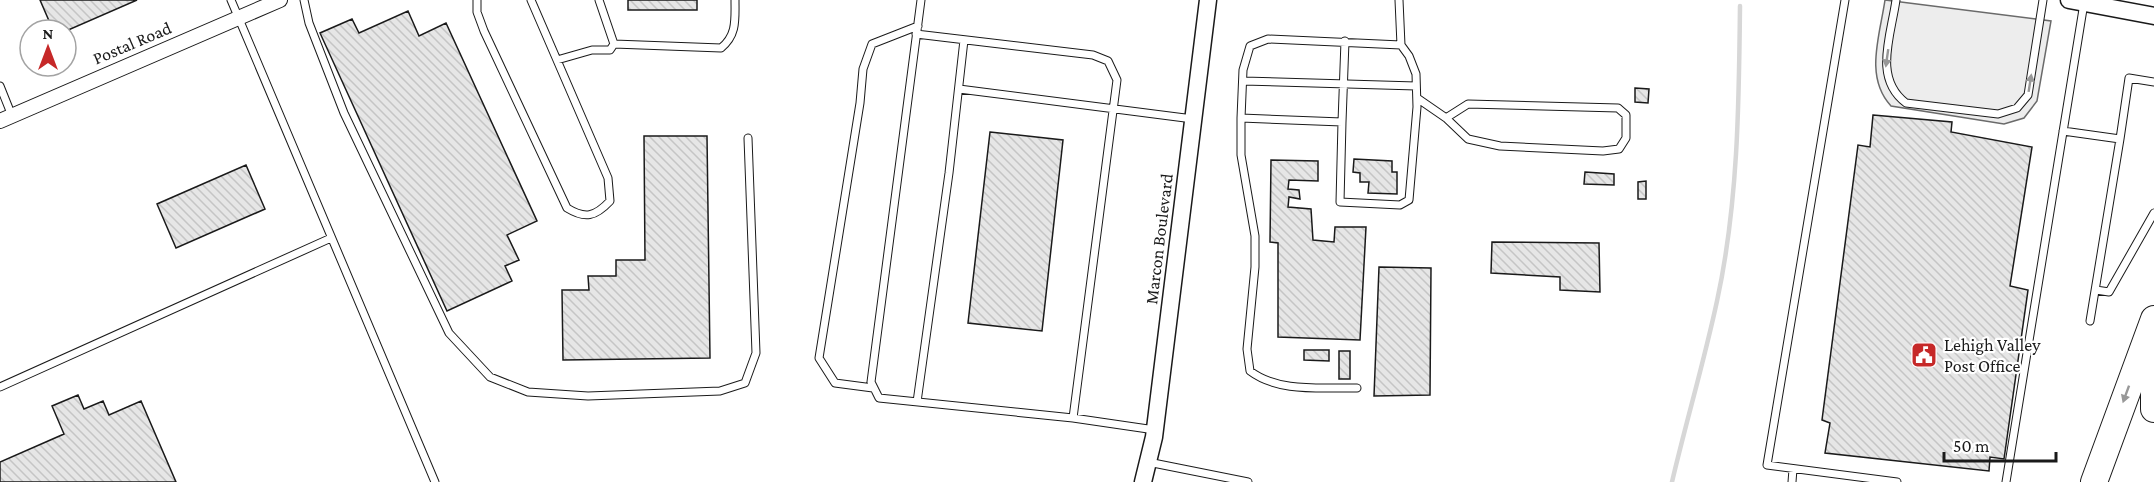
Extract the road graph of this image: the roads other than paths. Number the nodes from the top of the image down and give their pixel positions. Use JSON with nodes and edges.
{"nodes":[{"id":1,"x":231,"y":0,"type":"edge"},
{"id":2,"x":280,"y":0,"type":"edge"},
{"id":3,"x":304,"y":0,"type":"edge"},
{"id":4,"x":477,"y":0,"type":"edge"},
{"id":5,"x":531,"y":0,"type":"edge"},
{"id":6,"x":599,"y":0,"type":"edge"},
{"id":7,"x":735,"y":0,"type":"edge"},
{"id":8,"x":921,"y":0,"type":"edge"},
{"id":9,"x":1208,"y":0,"type":"edge"},
{"id":10,"x":1399,"y":0,"type":"edge"},
{"id":11,"x":1845,"y":0,"type":"edge"},
{"id":12,"x":1896,"y":0,"type":"edge"},
{"id":13,"x":2043,"y":0,"type":"edge"},
{"id":14,"x":2077,"y":1,"type":"edge"},
{"id":15,"x":2154,"y":16,"type":"edge"},
{"id":16,"x":238,"y":18,"type":"junction"},
{"id":17,"x":917,"y":30,"type":"junction"},
{"id":18,"x":964,"y":40,"type":"junction"},
{"id":19,"x":1345,"y":41,"type":"junction"},
{"id":20,"x":615,"y":44,"type":"junction"},
{"id":21,"x":1401,"y":45,"type":"junction"},
{"id":22,"x":557,"y":60,"type":"junction"},
{"id":23,"x":1243,"y":81,"type":"junction"},
{"id":24,"x":2154,"y":82,"type":"edge"},
{"id":25,"x":1343,"y":84,"type":"junction"},
{"id":26,"x":0,"y":86,"type":"edge"},
{"id":27,"x":1416,"y":86,"type":"junction"},
{"id":28,"x":958,"y":89,"type":"junction"},
{"id":29,"x":1417,"y":98,"type":"junction"},
{"id":30,"x":1113,"y":108,"type":"junction"},
{"id":31,"x":6,"y":118,"type":"edge"},
{"id":32,"x":1241,"y":118,"type":"junction"},
{"id":33,"x":1446,"y":118,"type":"junction"},
{"id":34,"x":1193,"y":119,"type":"junction"},
{"id":35,"x":1342,"y":122,"type":"junction"},
{"id":36,"x":2063,"y":132,"type":"junction"},
{"id":37,"x":748,"y":138,"type":"dead end"},
{"id":38,"x":2120,"y":139,"type":"junction"},
{"id":39,"x":2154,"y":213,"type":"edge"},
{"id":40,"x":331,"y":238,"type":"junction"},
{"id":41,"x":2096,"y":290,"type":"junction"},
{"id":42,"x":2154,"y":319,"type":"edge"},
{"id":43,"x":2090,"y":321,"type":"dead end"},
{"id":44,"x":2154,"y":366,"type":"edge"},
{"id":45,"x":0,"y":387,"type":"edge"},
{"id":46,"x":873,"y":388,"type":"junction"},
{"id":47,"x":1357,"y":388,"type":"dead end"},
{"id":48,"x":917,"y":402,"type":"junction"},
{"id":49,"x":2154,"y":409,"type":"edge"},
{"id":50,"x":1073,"y":418,"type":"junction"},
{"id":51,"x":1155,"y":430,"type":"junction"},
{"id":52,"x":1149,"y":462,"type":"junction"},
{"id":53,"x":1793,"y":469,"type":"junction"},
{"id":54,"x":435,"y":482,"type":"edge"},
{"id":55,"x":1143,"y":482,"type":"edge"},
{"id":56,"x":1248,"y":482,"type":"edge"},
{"id":57,"x":1792,"y":482,"type":"edge"},
{"id":58,"x":1897,"y":482,"type":"edge"},
{"id":59,"x":2006,"y":482,"type":"edge"},
{"id":60,"x":2094,"y":482,"type":"edge"}],
"edges":[{"from":1,"to":16,"type":"lane"},
{"from":2,"to":16,"type":"street","name":"Postal Road"},
{"from":3,"to":37,"type":"lane"},
{"from":4,"to":22,"type":"lane"},
{"from":5,"to":22,"type":"lane"},
{"from":6,"to":20,"type":"lane"},
{"from":7,"to":20,"type":"lane"},
{"from":8,"to":17,"type":"lane"},
{"from":9,"to":34,"type":"street","name":"Marcon Boulevard"},
{"from":10,"to":21,"type":"lane"},
{"from":11,"to":53,"type":"lane"},
{"from":12,"to":13,"type":"lane","one_way":true},
{"from":14,"to":15,"type":"street"},
{"from":14,"to":36,"type":"lane"},
{"from":16,"to":31,"type":"street","name":"Postal Road"},
{"from":16,"to":40,"type":"lane"},
{"from":17,"to":18,"type":"lane"},
{"from":17,"to":46,"type":"lane"},
{"from":17,"to":46,"type":"lane"},
{"from":18,"to":28,"type":"lane"},
{"from":18,"to":30,"type":"lane"},
{"from":19,"to":21,"type":"lane"},
{"from":19,"to":23,"type":"lane"},
{"from":19,"to":25,"type":"lane"},
{"from":20,"to":22,"type":"lane"},
{"from":21,"to":27,"type":"lane"},
{"from":23,"to":25,"type":"lane"},
{"from":23,"to":32,"type":"lane"},
{"from":24,"to":38,"type":"lane"},
{"from":25,"to":27,"type":"lane"},
{"from":25,"to":35,"type":"lane"},
{"from":26,"to":31,"type":"lane"},
{"from":27,"to":29,"type":"lane"},
{"from":28,"to":30,"type":"lane"},
{"from":28,"to":48,"type":"lane"},
{"from":29,"to":33,"type":"lane"},
{"from":29,"to":35,"type":"lane"},
{"from":30,"to":34,"type":"lane"},
{"from":30,"to":50,"type":"lane"},
{"from":32,"to":35,"type":"lane"},
{"from":32,"to":47,"type":"lane"},
{"from":33,"to":33,"type":"lane"},
{"from":34,"to":51,"type":"street","name":"Marcon Boulevard"},
{"from":36,"to":38,"type":"lane"},
{"from":36,"to":59,"type":"lane"},
{"from":38,"to":41,"type":"lane"},
{"from":39,"to":41,"type":"lane"},
{"from":40,"to":45,"type":"lane"},
{"from":40,"to":54,"type":"lane"},
{"from":41,"to":43,"type":"lane"},
{"from":42,"to":60,"type":"highway","one_way":true},
{"from":44,"to":49,"type":"highway"},
{"from":46,"to":48,"type":"lane"},
{"from":48,"to":50,"type":"lane"},
{"from":50,"to":51,"type":"lane"},
{"from":51,"to":52,"type":"street","name":"Marcon Boulevard"},
{"from":52,"to":55,"type":"street","name":"Marcon Boulevard"},
{"from":52,"to":56,"type":"lane"},
{"from":53,"to":57,"type":"lane"},
{"from":53,"to":58,"type":"lane"}]}
